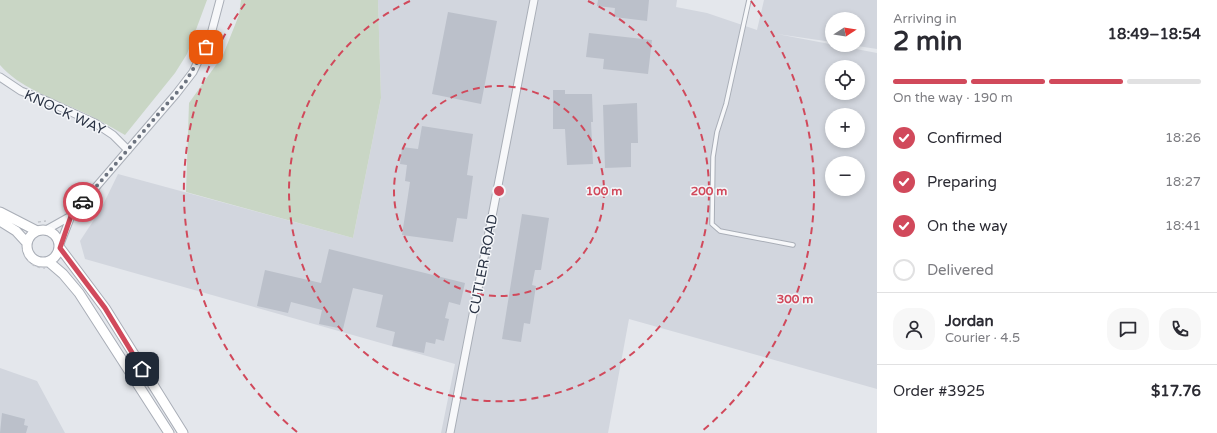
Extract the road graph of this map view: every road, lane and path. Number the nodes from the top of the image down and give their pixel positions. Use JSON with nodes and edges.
{"nodes":[{"id":1,"x":220,"y":0,"type":"edge"},
{"id":2,"x":534,"y":0,"type":"edge"},
{"id":3,"x":750,"y":0,"type":"edge"},
{"id":4,"x":0,"y":77,"type":"edge"},
{"id":5,"x":128,"y":150,"type":"junction"},
{"id":6,"x":0,"y":212,"type":"edge"},
{"id":7,"x":71,"y":216,"type":"junction"},
{"id":8,"x":0,"y":221,"type":"edge"},
{"id":9,"x":57,"y":224,"type":"junction"},
{"id":10,"x":39,"y":228,"type":"junction"},
{"id":11,"x":24,"y":244,"type":"junction"},
{"id":12,"x":793,"y":245,"type":"dead end"},
{"id":13,"x":60,"y":246,"type":"junction"},
{"id":14,"x":48,"y":265,"type":"junction"},
{"id":15,"x":169,"y":433,"type":"edge"},
{"id":16,"x":183,"y":433,"type":"edge"},
{"id":17,"x":450,"y":433,"type":"edge"}],
"edges":[{"from":1,"to":5,"type":"street"},
{"from":2,"to":17,"type":"street","name":"CUTLER ROAD"},
{"from":3,"to":12,"type":"lane"},
{"from":4,"to":5,"type":"street","name":"KNOCK WAY"},
{"from":5,"to":7,"type":"street"},
{"from":6,"to":10,"type":"main road"},
{"from":7,"to":9,"type":"street"},
{"from":7,"to":13,"type":"street"},
{"from":8,"to":11,"type":"main road"},
{"from":9,"to":10,"type":"street"},
{"from":9,"to":10,"type":"path"},
{"from":10,"to":11,"type":"main road"},
{"from":10,"to":13,"type":"main road"},
{"from":11,"to":14,"type":"main road"},
{"from":11,"to":14,"type":"path"},
{"from":13,"to":14,"type":"main road"},
{"from":13,"to":16,"type":"main road"},
{"from":14,"to":15,"type":"main road"}]}
